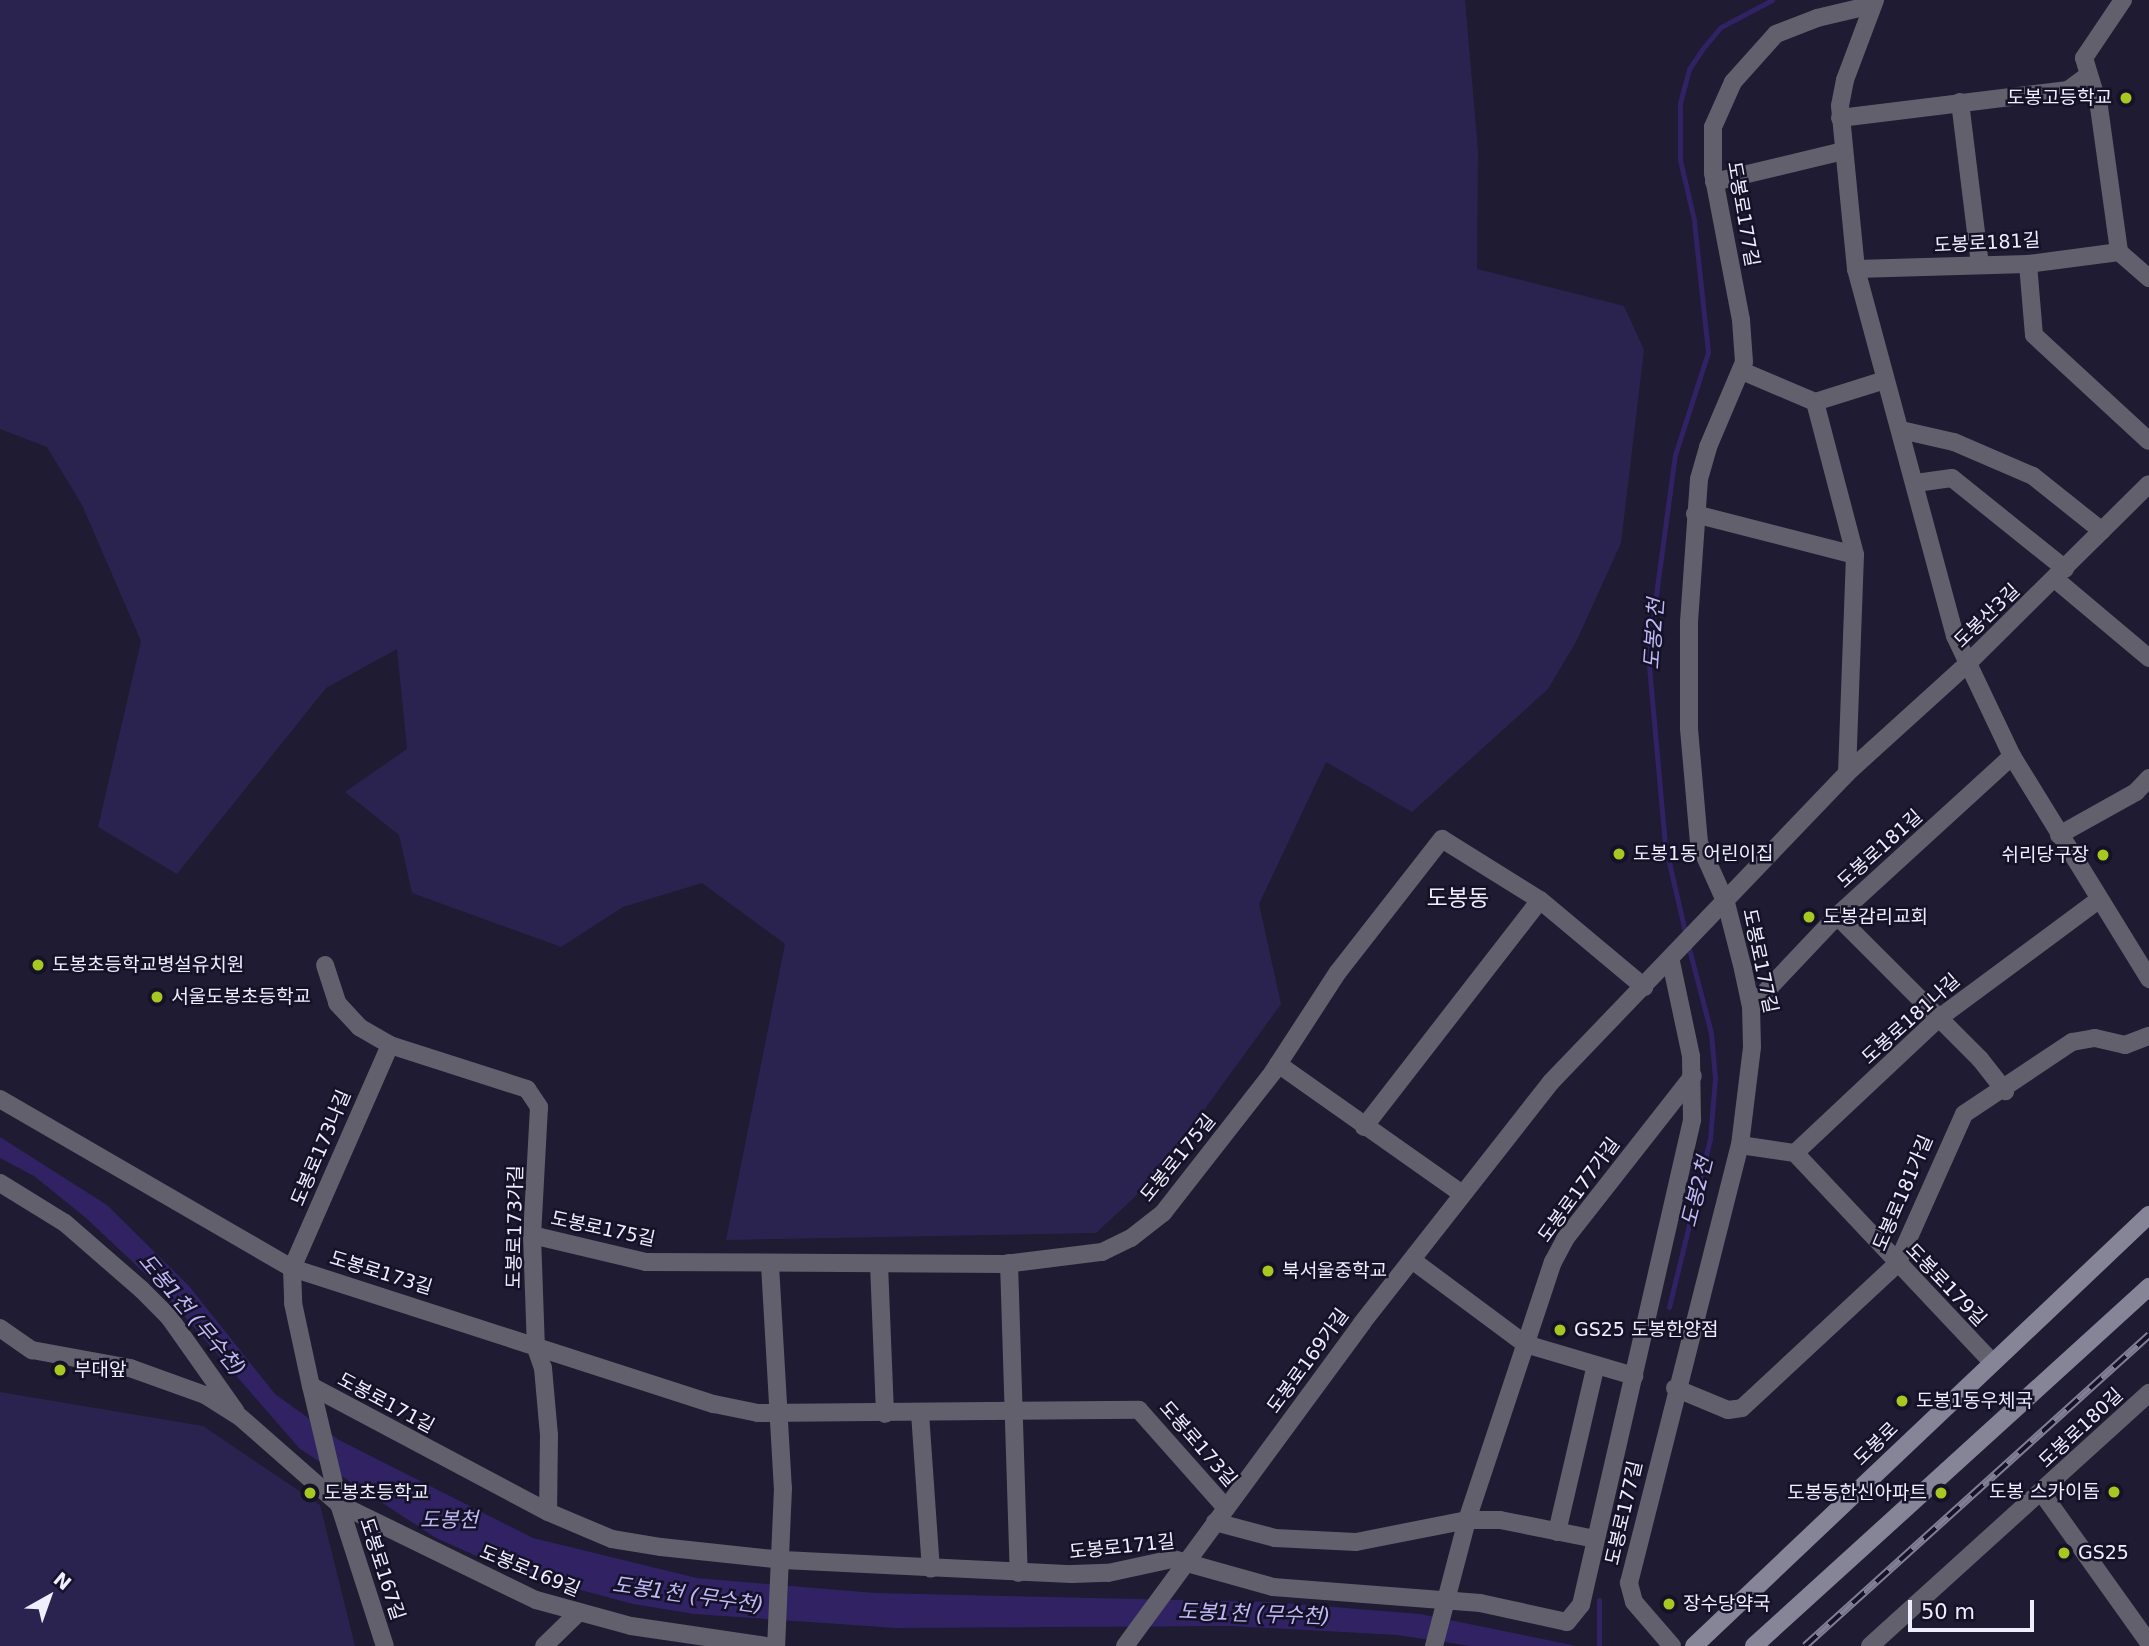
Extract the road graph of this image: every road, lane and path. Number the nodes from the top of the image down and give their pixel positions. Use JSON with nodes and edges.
{"nodes":[{"id":1,"x":2123,"y":0,"type":"edge"},
{"id":2,"x":1874,"y":3,"type":"edge"},
{"id":3,"x":2087,"y":76,"type":"junction"},
{"id":4,"x":1960,"y":102,"type":"junction"},
{"id":5,"x":1840,"y":117,"type":"junction"},
{"id":6,"x":1843,"y":151,"type":"junction"},
{"id":7,"x":1714,"y":182,"type":"junction"},
{"id":8,"x":2119,"y":252,"type":"junction"},
{"id":9,"x":2028,"y":264,"type":"junction"},
{"id":10,"x":1980,"y":265,"type":"junction"},
{"id":11,"x":1856,"y":269,"type":"junction"},
{"id":12,"x":2149,"y":278,"type":"edge"},
{"id":13,"x":1742,"y":371,"type":"junction"},
{"id":14,"x":1885,"y":380,"type":"junction"},
{"id":15,"x":1815,"y":402,"type":"junction"},
{"id":16,"x":1901,"y":430,"type":"junction"},
{"id":17,"x":2149,"y":441,"type":"edge"},
{"id":18,"x":1916,"y":484,"type":"junction"},
{"id":19,"x":2149,"y":484,"type":"edge"},
{"id":20,"x":1695,"y":514,"type":"junction"},
{"id":21,"x":2102,"y":531,"type":"junction"},
{"id":22,"x":1854,"y":555,"type":"junction"},
{"id":23,"x":2060,"y":574,"type":"junction"},
{"id":24,"x":2149,"y":658,"type":"edge"},
{"id":25,"x":1966,"y":665,"type":"junction"},
{"id":26,"x":2012,"y":757,"type":"junction"},
{"id":27,"x":1847,"y":773,"type":"junction"},
{"id":28,"x":2149,"y":778,"type":"edge"},
{"id":29,"x":2059,"y":835,"type":"junction"},
{"id":30,"x":1540,"y":901,"type":"junction"},
{"id":31,"x":2097,"y":901,"type":"junction"},
{"id":32,"x":1722,"y":907,"type":"junction"},
{"id":33,"x":1837,"y":916,"type":"junction"},
{"id":34,"x":1673,"y":960,"type":"junction"},
{"id":35,"x":325,"y":965,"type":"dead end"},
{"id":36,"x":2149,"y":979,"type":"edge"},
{"id":37,"x":1644,"y":987,"type":"junction"},
{"id":38,"x":1751,"y":1007,"type":"junction"},
{"id":39,"x":1938,"y":1018,"type":"junction"},
{"id":40,"x":2149,"y":1036,"type":"edge"},
{"id":41,"x":390,"y":1045,"type":"junction"},
{"id":42,"x":1278,"y":1065,"type":"junction"},
{"id":43,"x":1693,"y":1076,"type":"junction"},
{"id":44,"x":2005,"y":1091,"type":"junction"},
{"id":45,"x":0,"y":1099,"type":"edge"},
{"id":46,"x":1364,"y":1127,"type":"junction"},
{"id":47,"x":1740,"y":1145,"type":"junction"},
{"id":48,"x":1795,"y":1153,"type":"junction"},
{"id":49,"x":0,"y":1183,"type":"edge"},
{"id":50,"x":1461,"y":1193,"type":"junction"},
{"id":51,"x":2149,"y":1216,"type":"edge"},
{"id":52,"x":532,"y":1236,"type":"junction"},
{"id":53,"x":1412,"y":1260,"type":"junction"},
{"id":54,"x":1009,"y":1263,"type":"junction"},
{"id":55,"x":879,"y":1264,"type":"junction"},
{"id":56,"x":1896,"y":1264,"type":"junction"},
{"id":57,"x":769,"y":1265,"type":"junction"},
{"id":58,"x":292,"y":1268,"type":"junction"},
{"id":59,"x":2149,"y":1287,"type":"edge"},
{"id":60,"x":0,"y":1328,"type":"edge"},
{"id":61,"x":1525,"y":1344,"type":"junction"},
{"id":62,"x":536,"y":1348,"type":"junction"},
{"id":63,"x":1992,"y":1362,"type":"junction"},
{"id":64,"x":1596,"y":1365,"type":"junction"},
{"id":65,"x":1634,"y":1376,"type":"junction"},
{"id":66,"x":1675,"y":1388,"type":"junction"},
{"id":67,"x":2149,"y":1393,"type":"edge"},
{"id":68,"x":312,"y":1395,"type":"junction"},
{"id":69,"x":1012,"y":1412,"type":"junction"},
{"id":70,"x":920,"y":1413,"type":"junction"},
{"id":71,"x":885,"y":1414,"type":"junction"},
{"id":72,"x":780,"y":1416,"type":"junction"},
{"id":73,"x":240,"y":1417,"type":"junction"},
{"id":74,"x":2042,"y":1493,"type":"junction"},
{"id":75,"x":337,"y":1500,"type":"junction"},
{"id":76,"x":548,"y":1512,"type":"junction"},
{"id":77,"x":1221,"y":1515,"type":"junction"},
{"id":78,"x":1467,"y":1520,"type":"junction"},
{"id":79,"x":1557,"y":1532,"type":"junction"},
{"id":80,"x":1595,"y":1539,"type":"junction"},
{"id":81,"x":783,"y":1564,"type":"junction"},
{"id":82,"x":1184,"y":1567,"type":"junction"},
{"id":83,"x":931,"y":1569,"type":"junction"},
{"id":84,"x":1018,"y":1573,"type":"junction"},
{"id":85,"x":1444,"y":1603,"type":"junction"},
{"id":86,"x":578,"y":1613,"type":"junction"},
{"id":87,"x":773,"y":1643,"type":"edge"},
{"id":88,"x":2149,"y":1643,"type":"edge"},
{"id":89,"x":385,"y":1646,"type":"edge"},
{"id":90,"x":544,"y":1646,"type":"edge"},
{"id":91,"x":1125,"y":1646,"type":"edge"},
{"id":92,"x":1434,"y":1646,"type":"edge"},
{"id":93,"x":1672,"y":1646,"type":"edge"},
{"id":94,"x":1694,"y":1646,"type":"edge"},
{"id":95,"x":1754,"y":1646,"type":"edge"},
{"id":96,"x":1870,"y":1646,"type":"edge"}],
"edges":[{"from":1,"to":3,"type":"street"},
{"from":2,"to":5,"type":"street"},
{"from":2,"to":7,"type":"street","name":"도봉로177길"},
{"from":3,"to":4,"type":"street"},
{"from":3,"to":8,"type":"street"},
{"from":4,"to":5,"type":"street"},
{"from":4,"to":10,"type":"street"},
{"from":5,"to":6,"type":"street"},
{"from":6,"to":7,"type":"street"},
{"from":6,"to":11,"type":"street"},
{"from":7,"to":13,"type":"street","name":"도봉로177길"},
{"from":8,"to":9,"type":"street","name":"도봉로181길"},
{"from":8,"to":12,"type":"street"},
{"from":9,"to":10,"type":"street","name":"도봉로181길"},
{"from":9,"to":17,"type":"street"},
{"from":10,"to":11,"type":"street","name":"도봉로181길"},
{"from":11,"to":14,"type":"street"},
{"from":13,"to":15,"type":"street"},
{"from":13,"to":20,"type":"street","name":"도봉로177길"},
{"from":14,"to":15,"type":"street"},
{"from":14,"to":16,"type":"street"},
{"from":15,"to":22,"type":"street"},
{"from":16,"to":18,"type":"street"},
{"from":16,"to":21,"type":"street"},
{"from":18,"to":23,"type":"street"},
{"from":18,"to":25,"type":"street"},
{"from":19,"to":21,"type":"street","name":"도봉산3길"},
{"from":20,"to":22,"type":"street"},
{"from":20,"to":32,"type":"street","name":"도봉로177길"},
{"from":21,"to":23,"type":"street","name":"도봉산3길"},
{"from":22,"to":27,"type":"street"},
{"from":23,"to":24,"type":"street"},
{"from":23,"to":25,"type":"street","name":"도봉산3길"},
{"from":25,"to":26,"type":"street"},
{"from":25,"to":27,"type":"street","name":"도봉산3길"},
{"from":26,"to":29,"type":"street"},
{"from":26,"to":33,"type":"street","name":"도봉로181길"},
{"from":27,"to":32,"type":"street","name":"도봉산3길"},
{"from":28,"to":29,"type":"street"},
{"from":29,"to":31,"type":"street"},
{"from":30,"to":37,"type":"street","name":"도봉로175길"},
{"from":30,"to":42,"type":"street","name":"도봉로175길"},
{"from":30,"to":46,"type":"street"},
{"from":31,"to":36,"type":"street"},
{"from":31,"to":39,"type":"street","name":"도봉로181나길"},
{"from":32,"to":34,"type":"street","name":"도봉산3길"},
{"from":32,"to":38,"type":"street","name":"도봉로177길"},
{"from":33,"to":38,"type":"street","name":"도봉로181길"},
{"from":33,"to":39,"type":"street"},
{"from":34,"to":37,"type":"street","name":"도봉로169가길"},
{"from":34,"to":43,"type":"street","name":"도봉로177길"},
{"from":35,"to":41,"type":"street"},
{"from":37,"to":50,"type":"street","name":"도봉로169가길"},
{"from":38,"to":47,"type":"street","name":"도봉로177길"},
{"from":39,"to":44,"type":"street"},
{"from":39,"to":48,"type":"street","name":"도봉로181나길"},
{"from":40,"to":44,"type":"street","name":"도봉로181가길"},
{"from":41,"to":52,"type":"street","name":"도봉로173가길"},
{"from":41,"to":58,"type":"street","name":"도봉로173나길"},
{"from":42,"to":46,"type":"street"},
{"from":42,"to":54,"type":"street","name":"도봉로175길"},
{"from":43,"to":61,"type":"street","name":"도봉로177가길"},
{"from":43,"to":65,"type":"street","name":"도봉로177길"},
{"from":44,"to":56,"type":"street","name":"도봉로181가길"},
{"from":45,"to":58,"type":"street","name":"도봉로173길"},
{"from":46,"to":50,"type":"street"},
{"from":47,"to":48,"type":"street"},
{"from":47,"to":66,"type":"street","name":"도봉로177길"},
{"from":48,"to":56,"type":"street","name":"도봉로179길"},
{"from":49,"to":73,"type":"street","name":"도봉로169길"},
{"from":50,"to":53,"type":"street","name":"도봉로169가길"},
{"from":51,"to":63,"type":"main road","name":"도봉로"},
{"from":52,"to":57,"type":"street","name":"도봉로175길"},
{"from":52,"to":62,"type":"street","name":"도봉로173가길"},
{"from":53,"to":61,"type":"street"},
{"from":53,"to":77,"type":"street","name":"도봉로169가길"},
{"from":54,"to":55,"type":"street","name":"도봉로175길"},
{"from":54,"to":69,"type":"street"},
{"from":55,"to":57,"type":"street","name":"도봉로175길"},
{"from":55,"to":71,"type":"street"},
{"from":56,"to":63,"type":"street","name":"도봉로179길"},
{"from":56,"to":66,"type":"street","name":"도봉로181가길"},
{"from":57,"to":72,"type":"street"},
{"from":58,"to":62,"type":"street","name":"도봉로173길"},
{"from":58,"to":68,"type":"street","name":"도봉로171길"},
{"from":59,"to":95,"type":"main road"},
{"from":60,"to":73,"type":"street","name":"도봉로169길"},
{"from":61,"to":64,"type":"street"},
{"from":61,"to":78,"type":"street","name":"도봉로177가길"},
{"from":62,"to":72,"type":"street","name":"도봉로173길"},
{"from":62,"to":76,"type":"street"},
{"from":63,"to":94,"type":"main road","name":"도봉로"},
{"from":64,"to":65,"type":"street"},
{"from":64,"to":79,"type":"street"},
{"from":65,"to":80,"type":"street","name":"도봉로177길"},
{"from":66,"to":93,"type":"street","name":"도봉로177길"},
{"from":67,"to":74,"type":"street","name":"도봉로180길"},
{"from":68,"to":75,"type":"street","name":"도봉로167길"},
{"from":68,"to":76,"type":"street","name":"도봉로171길"},
{"from":69,"to":70,"type":"street","name":"도봉로173길"},
{"from":69,"to":77,"type":"street","name":"도봉로173길"},
{"from":69,"to":84,"type":"street"},
{"from":70,"to":71,"type":"street","name":"도봉로173길"},
{"from":70,"to":83,"type":"street"},
{"from":71,"to":72,"type":"street","name":"도봉로173길"},
{"from":72,"to":81,"type":"street"},
{"from":73,"to":75,"type":"street","name":"도봉로169길"},
{"from":74,"to":88,"type":"street","name":"도봉로180길"},
{"from":74,"to":96,"type":"street","name":"도봉로180길"},
{"from":75,"to":86,"type":"street","name":"도봉로169길"},
{"from":75,"to":89,"type":"street","name":"도봉로167길"},
{"from":76,"to":81,"type":"street","name":"도봉로171길"},
{"from":77,"to":78,"type":"street"},
{"from":77,"to":82,"type":"street","name":"도봉로169가길"},
{"from":78,"to":79,"type":"street"},
{"from":78,"to":85,"type":"street","name":"도봉로177가길"},
{"from":79,"to":80,"type":"street"},
{"from":80,"to":85,"type":"street","name":"도봉로177길"},
{"from":81,"to":83,"type":"street","name":"도봉로171길"},
{"from":81,"to":87,"type":"street"},
{"from":82,"to":84,"type":"street","name":"도봉로171길"},
{"from":82,"to":85,"type":"street"},
{"from":82,"to":91,"type":"street","name":"도봉로169가길"},
{"from":83,"to":84,"type":"street","name":"도봉로171길"},
{"from":85,"to":92,"type":"street","name":"도봉로177가길"},
{"from":86,"to":87,"type":"street","name":"도봉로169길"},
{"from":86,"to":90,"type":"street"}]}
